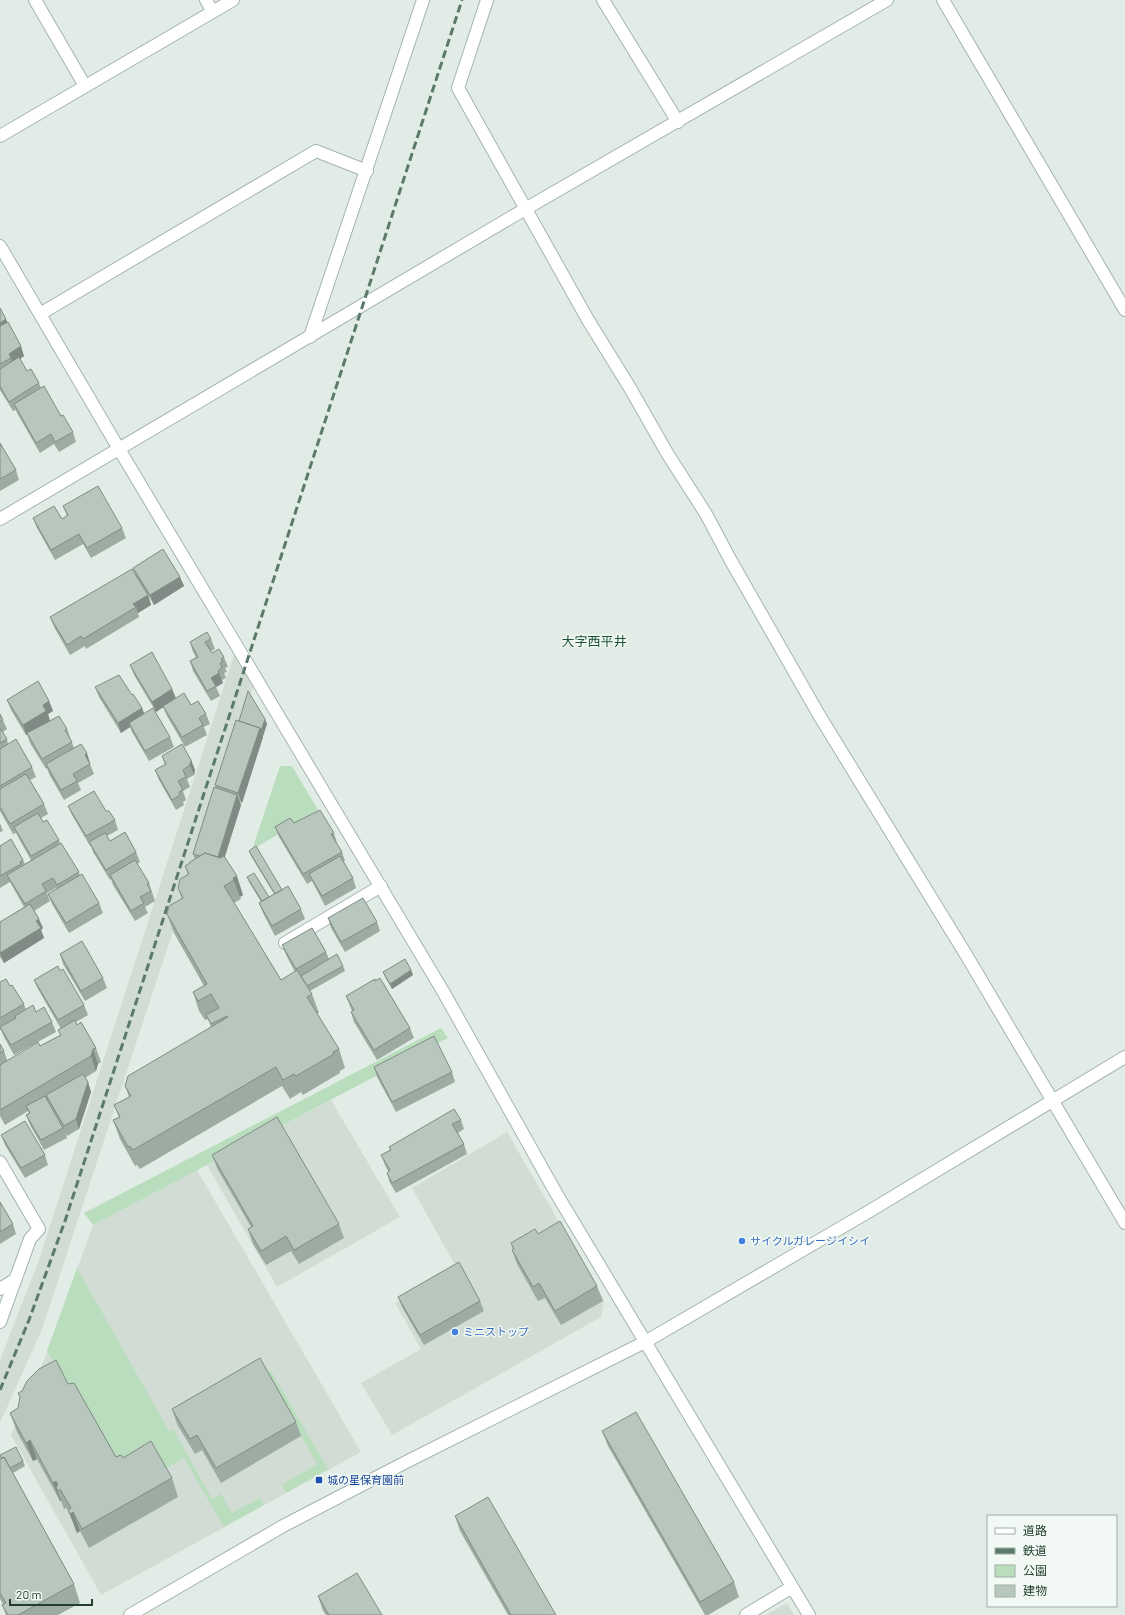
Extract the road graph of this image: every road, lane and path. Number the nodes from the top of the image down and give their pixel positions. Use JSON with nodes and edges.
{"nodes":[{"id":1,"x":35,"y":0,"type":"edge"},
{"id":2,"x":206,"y":0,"type":"edge"},
{"id":3,"x":233,"y":0,"type":"edge"},
{"id":4,"x":423,"y":0,"type":"edge"},
{"id":5,"x":487,"y":0,"type":"edge"},
{"id":6,"x":603,"y":0,"type":"edge"},
{"id":7,"x":887,"y":0,"type":"edge"},
{"id":8,"x":943,"y":0,"type":"edge"},
{"id":9,"x":212,"y":11,"type":"junction"},
{"id":10,"x":86,"y":86,"type":"junction"},
{"id":11,"x":678,"y":122,"type":"junction"},
{"id":12,"x":0,"y":136,"type":"edge"},
{"id":13,"x":367,"y":171,"type":"junction"},
{"id":14,"x":527,"y":208,"type":"junction"},
{"id":15,"x":0,"y":246,"type":"edge"},
{"id":16,"x":1125,"y":310,"type":"edge"},
{"id":17,"x":40,"y":314,"type":"junction"},
{"id":18,"x":310,"y":337,"type":"junction"},
{"id":19,"x":119,"y":449,"type":"junction"},
{"id":20,"x":0,"y":520,"type":"edge"},
{"id":21,"x":381,"y":886,"type":"junction"},
{"id":22,"x":284,"y":943,"type":"edge"},
{"id":23,"x":1125,"y":1057,"type":"edge"},
{"id":24,"x":1052,"y":1101,"type":"junction"},
{"id":25,"x":0,"y":1162,"type":"edge"},
{"id":26,"x":1125,"y":1223,"type":"edge"},
{"id":27,"x":16,"y":1279,"type":"junction"},
{"id":28,"x":0,"y":1289,"type":"edge"},
{"id":29,"x":0,"y":1322,"type":"edge"},
{"id":30,"x":645,"y":1342,"type":"junction"},
{"id":31,"x":792,"y":1587,"type":"junction"},
{"id":32,"x":130,"y":1615,"type":"edge"},
{"id":33,"x":746,"y":1615,"type":"edge"},
{"id":34,"x":809,"y":1615,"type":"edge"}],
"edges":[{"from":1,"to":10,"type":"street"},
{"from":2,"to":9,"type":"street"},
{"from":3,"to":9,"type":"street"},
{"from":4,"to":13,"type":"street"},
{"from":5,"to":14,"type":"street"},
{"from":6,"to":11,"type":"street"},
{"from":7,"to":11,"type":"street"},
{"from":8,"to":16,"type":"street"},
{"from":9,"to":10,"type":"street"},
{"from":10,"to":12,"type":"street"},
{"from":11,"to":14,"type":"street"},
{"from":13,"to":17,"type":"street"},
{"from":13,"to":18,"type":"street"},
{"from":14,"to":18,"type":"street"},
{"from":14,"to":24,"type":"street"},
{"from":15,"to":17,"type":"street"},
{"from":17,"to":19,"type":"street"},
{"from":18,"to":19,"type":"street"},
{"from":19,"to":20,"type":"street"},
{"from":19,"to":21,"type":"street"},
{"from":21,"to":22,"type":"street"},
{"from":21,"to":30,"type":"street"},
{"from":23,"to":24,"type":"street"},
{"from":24,"to":26,"type":"street"},
{"from":24,"to":30,"type":"street"},
{"from":25,"to":27,"type":"street"},
{"from":27,"to":28,"type":"street"},
{"from":27,"to":29,"type":"street"},
{"from":30,"to":31,"type":"street"},
{"from":30,"to":32,"type":"street"},
{"from":31,"to":33,"type":"street"},
{"from":31,"to":34,"type":"street"}]}
